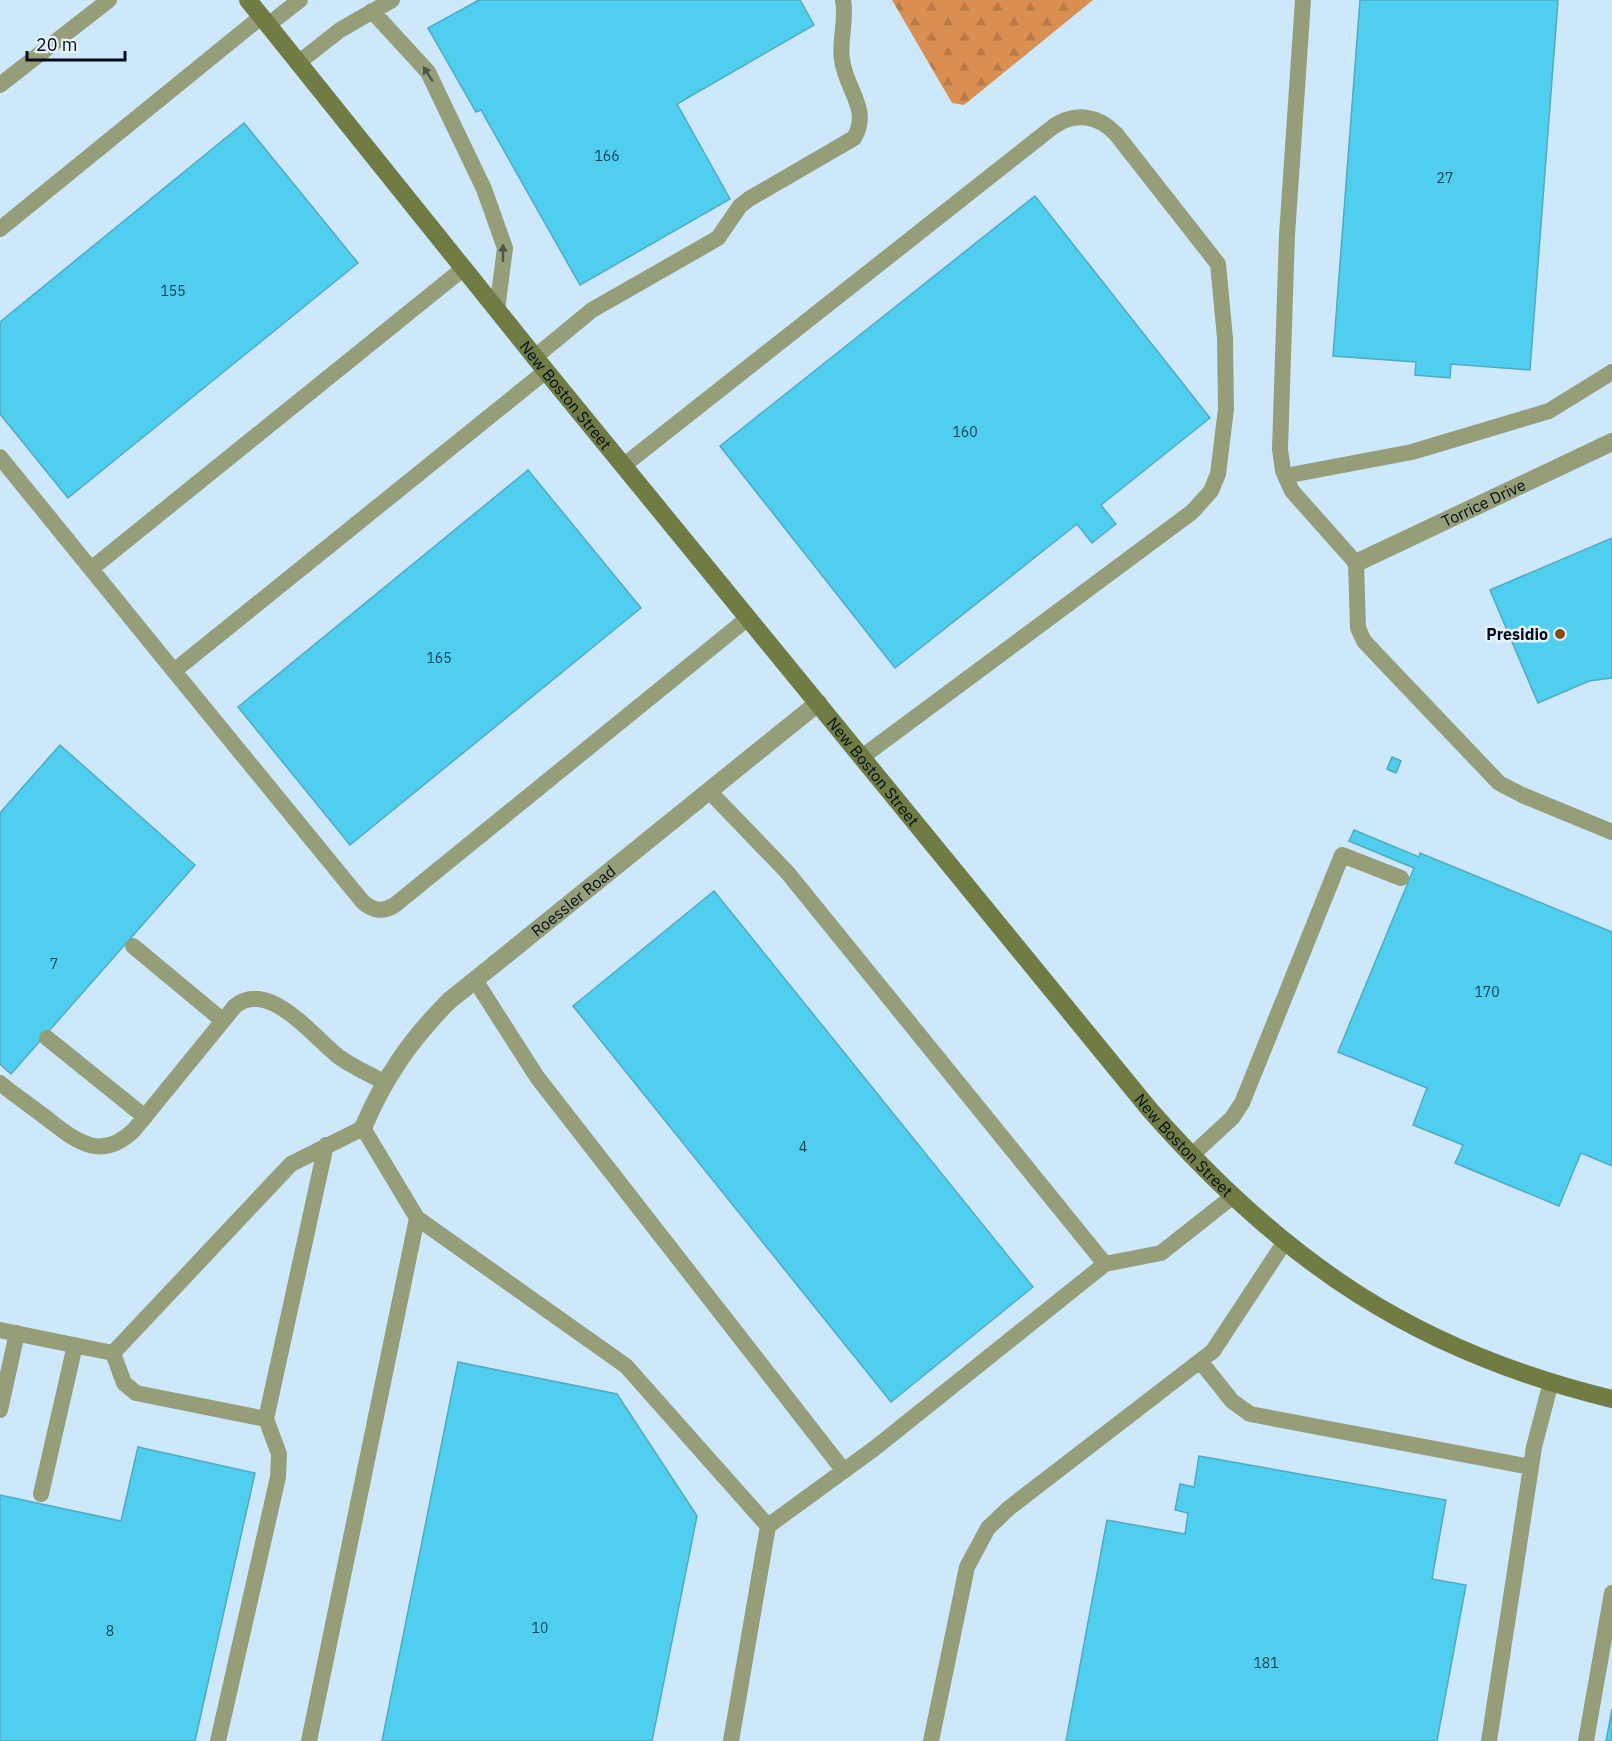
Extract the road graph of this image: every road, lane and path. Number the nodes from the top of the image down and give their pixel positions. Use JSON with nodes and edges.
{"nodes":[{"id":1,"x":110,"y":0,"type":"edge"},
{"id":2,"x":248,"y":0,"type":"edge"},
{"id":3,"x":300,"y":0,"type":"edge"},
{"id":4,"x":392,"y":0,"type":"edge"},
{"id":5,"x":843,"y":0,"type":"edge"},
{"id":6,"x":1303,"y":0,"type":"edge"},
{"id":7,"x":372,"y":11,"type":"junction"},
{"id":8,"x":265,"y":21,"type":"junction"},
{"id":9,"x":298,"y":63,"type":"junction"},
{"id":10,"x":0,"y":85,"type":"edge"},
{"id":11,"x":0,"y":229,"type":"edge"},
{"id":12,"x":464,"y":268,"type":"junction"},
{"id":13,"x":497,"y":310,"type":"junction"},
{"id":14,"x":540,"y":364,"type":"junction"},
{"id":15,"x":1612,"y":372,"type":"edge"},
{"id":16,"x":1612,"y":442,"type":"edge"},
{"id":17,"x":0,"y":457,"type":"edge"},
{"id":18,"x":623,"y":466,"type":"junction"},
{"id":19,"x":1285,"y":476,"type":"junction"},
{"id":20,"x":1356,"y":563,"type":"junction"},
{"id":21,"x":91,"y":569,"type":"junction"},
{"id":22,"x":748,"y":618,"type":"junction"},
{"id":23,"x":174,"y":671,"type":"junction"},
{"id":24,"x":818,"y":703,"type":"junction"},
{"id":25,"x":862,"y":758,"type":"junction"},
{"id":26,"x":709,"y":791,"type":"junction"},
{"id":27,"x":1612,"y":832,"type":"edge"},
{"id":28,"x":1401,"y":878,"type":"dead end"},
{"id":29,"x":133,"y":946,"type":"dead end"},
{"id":30,"x":475,"y":980,"type":"junction"},
{"id":31,"x":222,"y":1020,"type":"junction"},
{"id":32,"x":47,"y":1038,"type":"dead end"},
{"id":33,"x":384,"y":1082,"type":"junction"},
{"id":34,"x":0,"y":1083,"type":"edge"},
{"id":35,"x":145,"y":1117,"type":"junction"},
{"id":36,"x":363,"y":1128,"type":"junction"},
{"id":37,"x":326,"y":1145,"type":"junction"},
{"id":38,"x":1191,"y":1156,"type":"junction"},
{"id":39,"x":1232,"y":1197,"type":"junction"},
{"id":40,"x":417,"y":1218,"type":"junction"},
{"id":41,"x":1284,"y":1243,"type":"junction"},
{"id":42,"x":1105,"y":1264,"type":"junction"},
{"id":43,"x":0,"y":1330,"type":"edge"},
{"id":44,"x":17,"y":1333,"type":"junction"},
{"id":45,"x":75,"y":1345,"type":"junction"},
{"id":46,"x":113,"y":1353,"type":"junction"},
{"id":47,"x":1200,"y":1361,"type":"junction"},
{"id":48,"x":1551,"y":1382,"type":"junction"},
{"id":49,"x":1612,"y":1399,"type":"edge"},
{"id":50,"x":0,"y":1410,"type":"edge"},
{"id":51,"x":267,"y":1419,"type":"junction"},
{"id":52,"x":1531,"y":1467,"type":"junction"},
{"id":53,"x":844,"y":1471,"type":"junction"},
{"id":54,"x":41,"y":1494,"type":"dead end"},
{"id":55,"x":768,"y":1526,"type":"junction"},
{"id":56,"x":1612,"y":1593,"type":"edge"},
{"id":57,"x":218,"y":1741,"type":"edge"},
{"id":58,"x":309,"y":1741,"type":"edge"},
{"id":59,"x":731,"y":1741,"type":"edge"},
{"id":60,"x":932,"y":1741,"type":"edge"},
{"id":61,"x":1489,"y":1741,"type":"edge"},
{"id":62,"x":1586,"y":1741,"type":"edge"}],
"edges":[{"from":1,"to":10,"type":"lane"},
{"from":2,"to":8,"type":"main road","name":"New Boston Street"},
{"from":3,"to":8,"type":"lane"},
{"from":4,"to":7,"type":"lane"},
{"from":5,"to":14,"type":"lane"},
{"from":6,"to":19,"type":"lane"},
{"from":7,"to":9,"type":"lane"},
{"from":13,"to":7,"type":"lane","one_way":true},
{"from":8,"to":9,"type":"main road","name":"New Boston Street"},
{"from":8,"to":11,"type":"lane"},
{"from":9,"to":12,"type":"main road","name":"New Boston Street"},
{"from":12,"to":13,"type":"main road","name":"New Boston Street"},
{"from":12,"to":21,"type":"lane"},
{"from":13,"to":14,"type":"main road","name":"New Boston Street"},
{"from":14,"to":18,"type":"main road","name":"New Boston Street"},
{"from":14,"to":23,"type":"lane"},
{"from":15,"to":19,"type":"lane"},
{"from":16,"to":20,"type":"street","name":"Torrice Drive"},
{"from":17,"to":21,"type":"lane"},
{"from":18,"to":22,"type":"main road","name":"New Boston Street"},
{"from":18,"to":25,"type":"lane"},
{"from":19,"to":20,"type":"lane"},
{"from":20,"to":27,"type":"lane"},
{"from":21,"to":23,"type":"lane"},
{"from":22,"to":23,"type":"lane"},
{"from":22,"to":24,"type":"main road","name":"New Boston Street"},
{"from":24,"to":25,"type":"main road","name":"New Boston Street"},
{"from":24,"to":26,"type":"street","name":"Roessler Road"},
{"from":25,"to":38,"type":"main road","name":"New Boston Street"},
{"from":26,"to":30,"type":"street","name":"Roessler Road"},
{"from":26,"to":42,"type":"lane"},
{"from":28,"to":38,"type":"lane"},
{"from":29,"to":31,"type":"lane"},
{"from":30,"to":33,"type":"street","name":"Roessler Road"},
{"from":30,"to":53,"type":"lane"},
{"from":31,"to":33,"type":"lane"},
{"from":31,"to":35,"type":"lane"},
{"from":32,"to":35,"type":"lane"},
{"from":33,"to":36,"type":"street","name":"Roessler Road"},
{"from":34,"to":35,"type":"lane"},
{"from":36,"to":37,"type":"lane"},
{"from":36,"to":40,"type":"lane"},
{"from":37,"to":46,"type":"lane"},
{"from":37,"to":51,"type":"lane"},
{"from":38,"to":39,"type":"main road","name":"New Boston Street"},
{"from":39,"to":41,"type":"main road","name":"New Boston Street"},
{"from":39,"to":42,"type":"lane"},
{"from":40,"to":55,"type":"lane"},
{"from":40,"to":58,"type":"lane"},
{"from":41,"to":47,"type":"lane"},
{"from":41,"to":48,"type":"main road","name":"New Boston Street"},
{"from":42,"to":53,"type":"lane"},
{"from":43,"to":44,"type":"lane"},
{"from":44,"to":45,"type":"lane"},
{"from":44,"to":50,"type":"lane"},
{"from":45,"to":46,"type":"lane"},
{"from":45,"to":54,"type":"lane"},
{"from":46,"to":51,"type":"lane"},
{"from":47,"to":52,"type":"lane"},
{"from":47,"to":60,"type":"lane"},
{"from":48,"to":49,"type":"main road","name":"New Boston Street"},
{"from":48,"to":52,"type":"lane"},
{"from":51,"to":57,"type":"lane"},
{"from":52,"to":61,"type":"lane"},
{"from":53,"to":55,"type":"lane"},
{"from":55,"to":59,"type":"lane"},
{"from":56,"to":62,"type":"lane"}]}
